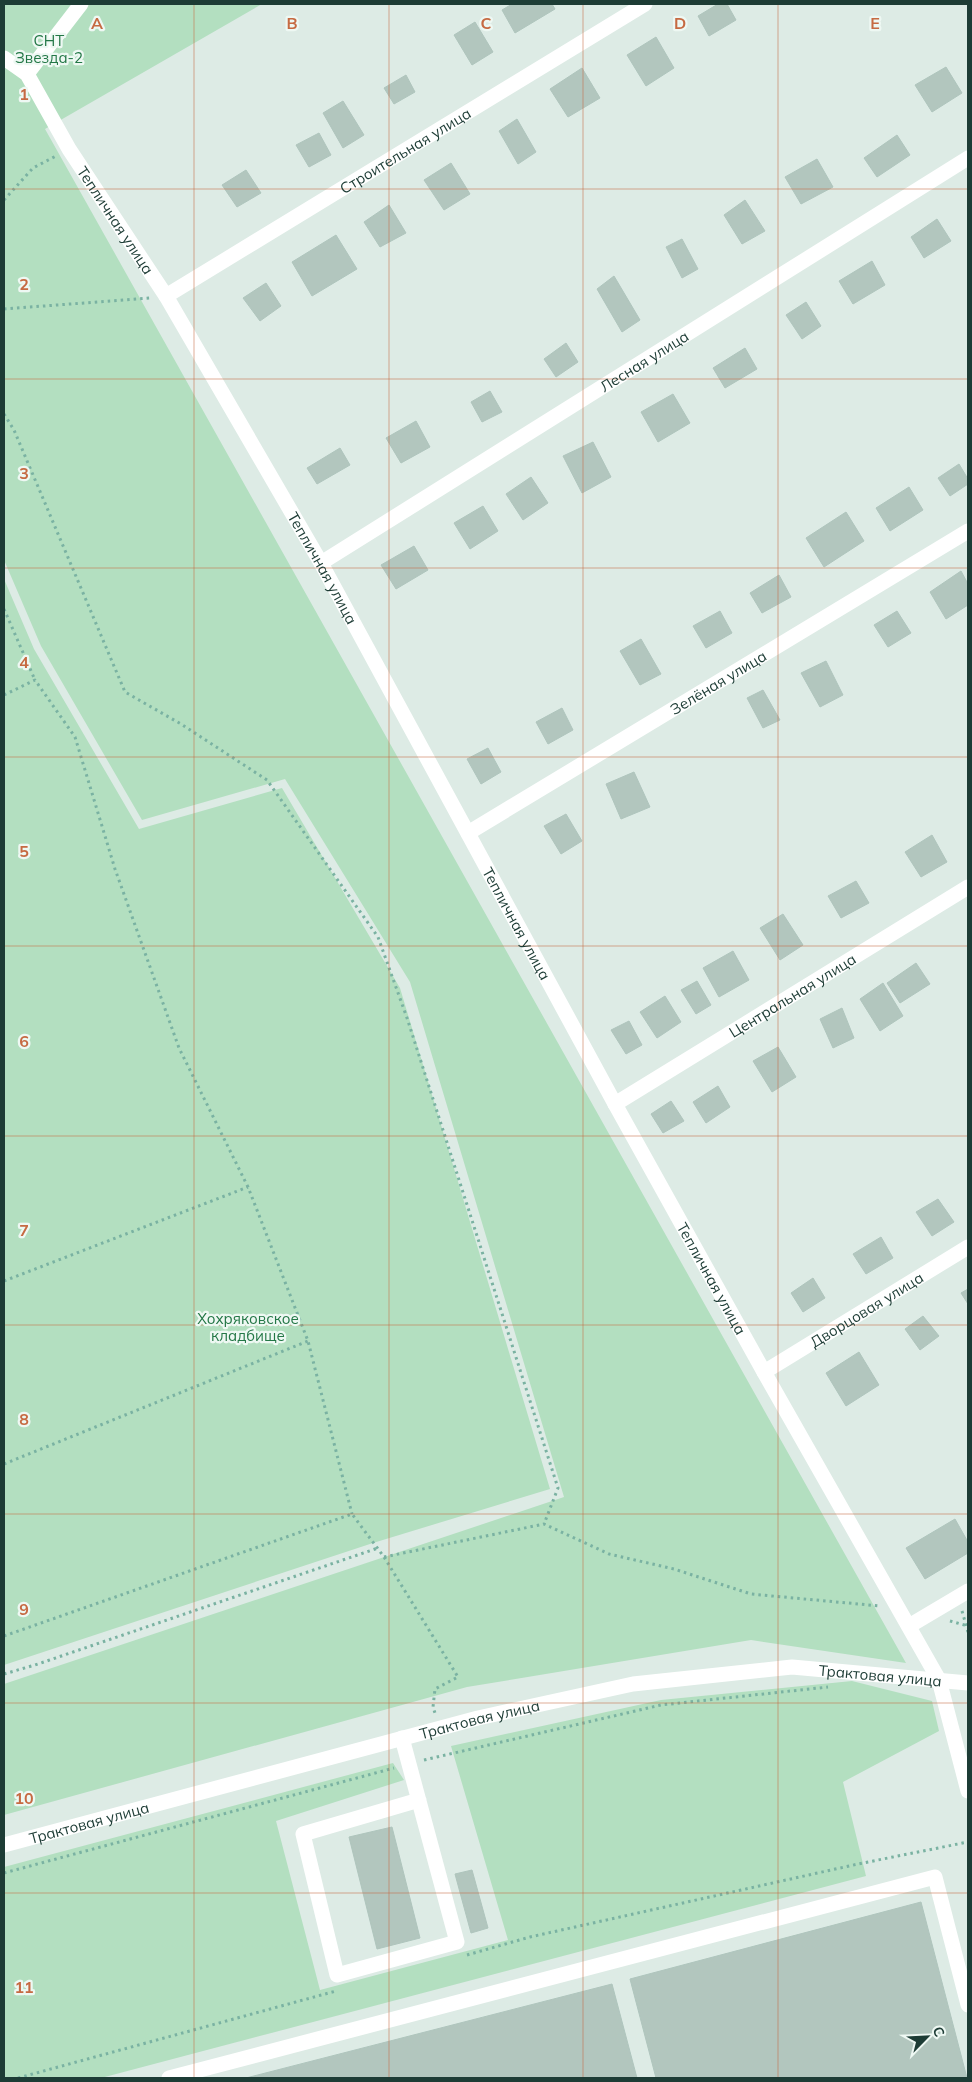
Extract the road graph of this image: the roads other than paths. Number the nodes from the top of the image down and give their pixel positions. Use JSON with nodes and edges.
{"nodes":[{"id":1,"x":81,"y":4,"type":"edge"},
{"id":2,"x":645,"y":4,"type":"edge"},
{"id":3,"x":4,"y":58,"type":"edge"},
{"id":4,"x":27,"y":74,"type":"junction"},
{"id":5,"x":968,"y":158,"type":"edge"},
{"id":6,"x":166,"y":296,"type":"junction"},
{"id":7,"x":968,"y":532,"type":"edge"},
{"id":8,"x":321,"y":563,"type":"junction"},
{"id":9,"x":468,"y":833,"type":"junction"},
{"id":10,"x":968,"y":887,"type":"edge"},
{"id":11,"x":615,"y":1104,"type":"junction"},
{"id":12,"x":968,"y":1247,"type":"edge"},
{"id":13,"x":764,"y":1372,"type":"junction"},
{"id":14,"x":963,"y":1595,"type":"edge"},
{"id":15,"x":909,"y":1626,"type":"junction"},
{"id":16,"x":939,"y":1680,"type":"junction"},
{"id":17,"x":968,"y":1682,"type":"edge"},
{"id":18,"x":402,"y":1738,"type":"junction"},
{"id":19,"x":968,"y":1791,"type":"edge"},
{"id":20,"x":419,"y":1800,"type":"junction"},
{"id":21,"x":4,"y":1845,"type":"edge"},
{"id":22,"x":968,"y":2005,"type":"edge"},
{"id":23,"x":169,"y":2078,"type":"edge"}],
"edges":[{"from":1,"to":4,"type":"street"},
{"from":2,"to":6,"type":"street","name":"Строительная улица"},
{"from":3,"to":4,"type":"street"},
{"from":4,"to":6,"type":"street","name":"Тепличная улица"},
{"from":5,"to":8,"type":"street","name":"Лесная улица"},
{"from":6,"to":8,"type":"street","name":"Тепличная улица"},
{"from":7,"to":9,"type":"street","name":"Зелёная улица"},
{"from":8,"to":9,"type":"street","name":"Тепличная улица"},
{"from":9,"to":11,"type":"street","name":"Тепличная улица"},
{"from":10,"to":11,"type":"street","name":"Центральная улица"},
{"from":11,"to":13,"type":"street","name":"Тепличная улица"},
{"from":12,"to":13,"type":"street","name":"Дворцовая улица"},
{"from":13,"to":15,"type":"street","name":"Тепличная улица"},
{"from":14,"to":15,"type":"street"},
{"from":15,"to":16,"type":"street","name":"Тепличная улица"},
{"from":16,"to":17,"type":"street","name":"Трактовая улица"},
{"from":16,"to":18,"type":"street","name":"Трактовая улица"},
{"from":16,"to":19,"type":"street","name":"Тепличная улица"},
{"from":18,"to":20,"type":"street"},
{"from":18,"to":21,"type":"street","name":"Трактовая улица"},
{"from":20,"to":20,"type":"street"},
{"from":22,"to":23,"type":"street"}]}
